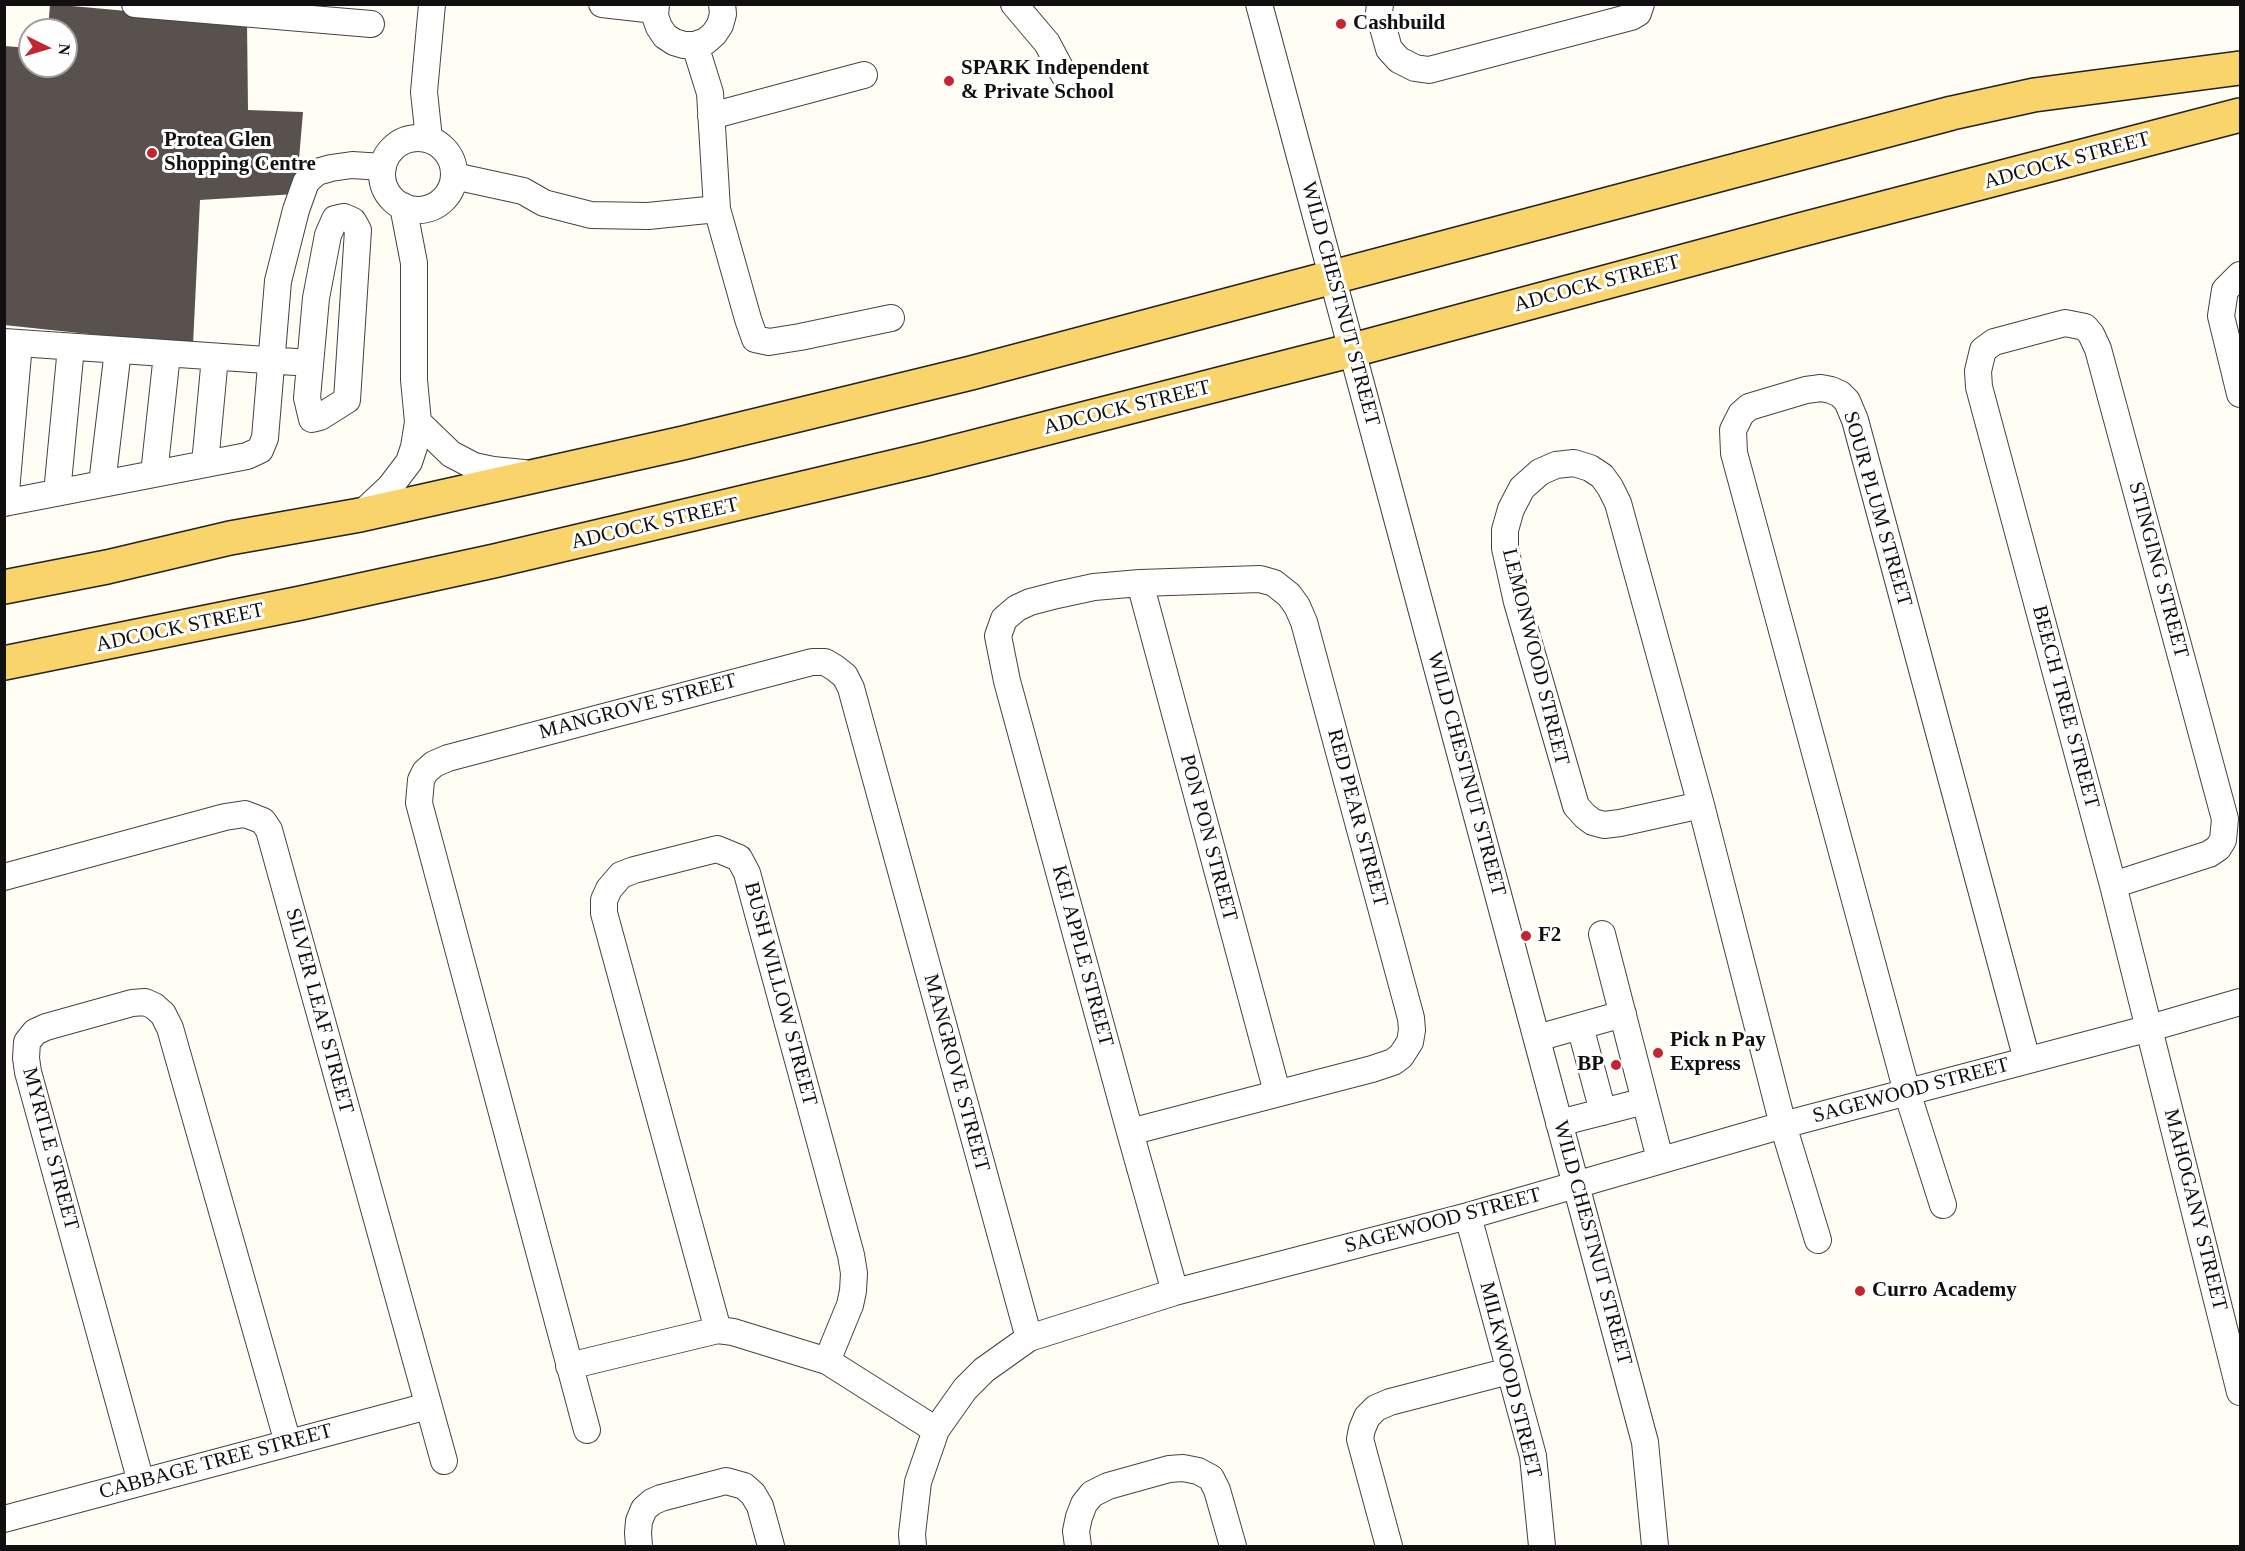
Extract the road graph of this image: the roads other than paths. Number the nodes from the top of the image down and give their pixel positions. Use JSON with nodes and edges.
{"nodes":[{"id":1,"x":135,"y":4,"type":"edge"},
{"id":2,"x":432,"y":4,"type":"edge"},
{"id":3,"x":602,"y":4,"type":"edge"},
{"id":4,"x":1014,"y":4,"type":"edge"},
{"id":5,"x":1259,"y":4,"type":"edge"},
{"id":6,"x":1380,"y":4,"type":"edge"},
{"id":7,"x":1641,"y":4,"type":"edge"},
{"id":8,"x":727,"y":6,"type":"edge"},
{"id":9,"x":655,"y":7,"type":"edge"},
{"id":10,"x":371,"y":24,"type":"dead end"},
{"id":11,"x":695,"y":45,"type":"junction"},
{"id":12,"x":2241,"y":68,"type":"edge"},
{"id":13,"x":864,"y":75,"type":"dead end"},
{"id":14,"x":1064,"y":75,"type":"dead end"},
{"id":15,"x":2241,"y":115,"type":"edge"},
{"id":16,"x":711,"y":116,"type":"junction"},
{"id":17,"x":417,"y":140,"type":"junction"},
{"id":18,"x":383,"y":167,"type":"junction"},
{"id":19,"x":454,"y":176,"type":"junction"},
{"id":20,"x":436,"y":205,"type":"junction"},
{"id":21,"x":402,"y":206,"type":"junction"},
{"id":22,"x":717,"y":209,"type":"junction"},
{"id":23,"x":414,"y":263,"type":"junction"},
{"id":24,"x":2238,"y":276,"type":"edge"},
{"id":25,"x":1334,"y":278,"type":"junction"},
{"id":26,"x":891,"y":318,"type":"dead end"},
{"id":27,"x":12,"y":343,"type":"edge"},
{"id":28,"x":71,"y":347,"type":"junction"},
{"id":29,"x":118,"y":350,"type":"junction"},
{"id":30,"x":1353,"y":350,"type":"junction"},
{"id":31,"x":166,"y":354,"type":"junction"},
{"id":32,"x":215,"y":357,"type":"junction"},
{"id":33,"x":272,"y":361,"type":"junction"},
{"id":34,"x":310,"y":363,"type":"junction"},
{"id":35,"x":1979,"y":387,"type":"joint"},
{"id":36,"x":2241,"y":394,"type":"edge"},
{"id":37,"x":418,"y":422,"type":"junction"},
{"id":38,"x":205,"y":464,"type":"junction"},
{"id":39,"x":154,"y":474,"type":"junction"},
{"id":40,"x":545,"y":475,"type":"junction"},
{"id":41,"x":102,"y":484,"type":"junction"},
{"id":42,"x":57,"y":493,"type":"junction"},
{"id":43,"x":5,"y":503,"type":"edge"},
{"id":44,"x":360,"y":515,"type":"junction"},
{"id":45,"x":1140,"y":583,"type":"junction"},
{"id":46,"x":4,"y":587,"type":"edge"},
{"id":47,"x":1004,"y":619,"type":"joint"},
{"id":48,"x":4,"y":663,"type":"edge"},
{"id":49,"x":1701,"y":805,"type":"junction"},
{"id":50,"x":4,"y":877,"type":"edge"},
{"id":51,"x":2113,"y":885,"type":"junction"},
{"id":52,"x":1602,"y":934,"type":"dead end"},
{"id":53,"x":2241,"y":1002,"type":"edge"},
{"id":54,"x":1623,"y":1014,"type":"junction"},
{"id":55,"x":1580,"y":1026,"type":"junction"},
{"id":56,"x":2150,"y":1028,"type":"junction"},
{"id":57,"x":1537,"y":1038,"type":"junction"},
{"id":58,"x":2026,"y":1060,"type":"junction"},
{"id":59,"x":1277,"y":1092,"type":"junction"},
{"id":60,"x":1907,"y":1092,"type":"junction"},
{"id":61,"x":1645,"y":1101,"type":"junction"},
{"id":62,"x":1603,"y":1112,"type":"junction"},
{"id":63,"x":1559,"y":1123,"type":"junction"},
{"id":64,"x":1783,"y":1125,"type":"junction"},
{"id":65,"x":1130,"y":1132,"type":"junction"},
{"id":66,"x":1660,"y":1160,"type":"junction"},
{"id":67,"x":1575,"y":1184,"type":"junction"},
{"id":68,"x":1943,"y":1205,"type":"dead end"},
{"id":69,"x":1468,"y":1216,"type":"junction"},
{"id":70,"x":1818,"y":1240,"type":"dead end"},
{"id":71,"x":1175,"y":1293,"type":"junction"},
{"id":72,"x":718,"y":1330,"type":"junction"},
{"id":73,"x":1029,"y":1338,"type":"junction"},
{"id":74,"x":827,"y":1361,"type":"junction"},
{"id":75,"x":569,"y":1366,"type":"junction"},
{"id":76,"x":1509,"y":1371,"type":"junction"},
{"id":77,"x":2241,"y":1392,"type":"edge"},
{"id":78,"x":428,"y":1406,"type":"junction"},
{"id":79,"x":587,"y":1430,"type":"dead end"},
{"id":80,"x":936,"y":1431,"type":"junction"},
{"id":81,"x":288,"y":1443,"type":"junction"},
{"id":82,"x":444,"y":1461,"type":"dead end"},
{"id":83,"x":141,"y":1482,"type":"junction"},
{"id":84,"x":4,"y":1519,"type":"edge"},
{"id":85,"x":639,"y":1546,"type":"edge"},
{"id":86,"x":771,"y":1546,"type":"edge"},
{"id":87,"x":913,"y":1546,"type":"edge"},
{"id":88,"x":1078,"y":1546,"type":"edge"},
{"id":89,"x":1233,"y":1546,"type":"edge"},
{"id":90,"x":1389,"y":1546,"type":"edge"},
{"id":91,"x":1542,"y":1546,"type":"edge"},
{"id":92,"x":1655,"y":1546,"type":"edge"}],
"edges":[{"from":1,"to":10,"type":"street"},
{"from":2,"to":17,"type":"street"},
{"from":3,"to":9,"type":"street"},
{"from":4,"to":14,"type":"street"},
{"from":5,"to":25,"type":"street","name":"WILD CHESTNUT STREET"},
{"from":6,"to":7,"type":"street"},
{"from":8,"to":11,"type":"street"},
{"from":9,"to":11,"type":"street"},
{"from":11,"to":16,"type":"street"},
{"from":12,"to":25,"type":"main road"},
{"from":13,"to":16,"type":"street"},
{"from":15,"to":30,"type":"main road","name":"ADCOCK STREET"},
{"from":16,"to":22,"type":"street"},
{"from":17,"to":18,"type":"street"},
{"from":17,"to":19,"type":"street"},
{"from":18,"to":21,"type":"street"},
{"from":18,"to":33,"type":"street"},
{"from":19,"to":20,"type":"street"},
{"from":19,"to":22,"type":"street"},
{"from":20,"to":21,"type":"street"},
{"from":20,"to":23,"type":"street"},
{"from":21,"to":23,"type":"street"},
{"from":22,"to":26,"type":"street"},
{"from":23,"to":37,"type":"street"},
{"from":24,"to":36,"type":"street"},
{"from":25,"to":30,"type":"street","name":"WILD CHESTNUT STREET"},
{"from":25,"to":40,"type":"main road"},
{"from":27,"to":28,"type":"street"},
{"from":27,"to":43,"type":"street"},
{"from":28,"to":29,"type":"street"},
{"from":28,"to":42,"type":"street"},
{"from":29,"to":31,"type":"street"},
{"from":29,"to":41,"type":"street"},
{"from":30,"to":48,"type":"main road","name":"ADCOCK STREET"},
{"from":30,"to":57,"type":"street","name":"WILD CHESTNUT STREET"},
{"from":31,"to":32,"type":"street"},
{"from":31,"to":39,"type":"street"},
{"from":32,"to":33,"type":"street"},
{"from":32,"to":38,"type":"street"},
{"from":33,"to":34,"type":"street"},
{"from":33,"to":38,"type":"street"},
{"from":34,"to":34,"type":"street"},
{"from":35,"to":51,"type":"street","name":"BEECH TREE STREET"},
{"from":35,"to":51,"type":"street","name":"STINGING STREET"},
{"from":37,"to":40,"type":"street"},
{"from":37,"to":44,"type":"street"},
{"from":38,"to":39,"type":"street"},
{"from":39,"to":41,"type":"street"},
{"from":40,"to":44,"type":"main road"},
{"from":41,"to":42,"type":"street"},
{"from":42,"to":43,"type":"street"},
{"from":44,"to":46,"type":"main road"},
{"from":45,"to":47,"type":"street","name":"RED PEAR STREET"},
{"from":45,"to":59,"type":"street","name":"PON PON STREET"},
{"from":45,"to":59,"type":"street","name":"RED PEAR STREET"},
{"from":47,"to":65,"type":"street","name":"KEI APPLE STREET"},
{"from":49,"to":49,"type":"street","name":"LEMONWOOD STREET"},
{"from":49,"to":64,"type":"street","name":"LEMONWOOD STREET"},
{"from":50,"to":78,"type":"street","name":"SILVER LEAF STREET"},
{"from":51,"to":56,"type":"street","name":"BEECH TREE STREET"},
{"from":52,"to":54,"type":"street"},
{"from":53,"to":56,"type":"street","name":"SAGEWOOD STREET"},
{"from":54,"to":55,"type":"street"},
{"from":54,"to":61,"type":"street"},
{"from":55,"to":57,"type":"street"},
{"from":55,"to":62,"type":"street"},
{"from":56,"to":58,"type":"street","name":"SAGEWOOD STREET"},
{"from":56,"to":77,"type":"street","name":"MAHOGANY STREET"},
{"from":57,"to":63,"type":"street","name":"WILD CHESTNUT STREET"},
{"from":58,"to":60,"type":"street","name":"SAGEWOOD STREET"},
{"from":58,"to":60,"type":"street","name":"SOUR PLUM STREET"},
{"from":59,"to":65,"type":"street","name":"RED PEAR STREET"},
{"from":60,"to":64,"type":"street","name":"SAGEWOOD STREET"},
{"from":60,"to":68,"type":"street","name":"SOUR PLUM STREET"},
{"from":61,"to":62,"type":"street"},
{"from":61,"to":66,"type":"street"},
{"from":62,"to":63,"type":"street"},
{"from":63,"to":67,"type":"street","name":"WILD CHESTNUT STREET"},
{"from":64,"to":66,"type":"street","name":"SAGEWOOD STREET"},
{"from":64,"to":70,"type":"street","name":"LEMONWOOD STREET"},
{"from":65,"to":71,"type":"street","name":"KEI APPLE STREET"},
{"from":66,"to":67,"type":"street","name":"SAGEWOOD STREET"},
{"from":67,"to":69,"type":"street","name":"SAGEWOOD STREET"},
{"from":67,"to":92,"type":"street","name":"WILD CHESTNUT STREET"},
{"from":69,"to":71,"type":"street","name":"SAGEWOOD STREET"},
{"from":69,"to":76,"type":"street","name":"MILKWOOD STREET"},
{"from":71,"to":73,"type":"street","name":"SAGEWOOD STREET"},
{"from":72,"to":74,"type":"street"},
{"from":72,"to":74,"type":"street","name":"BUSH WILLOW STREET"},
{"from":72,"to":75,"type":"street"},
{"from":73,"to":75,"type":"street","name":"MANGROVE STREET"},
{"from":73,"to":80,"type":"street","name":"SAGEWOOD STREET"},
{"from":74,"to":80,"type":"street"},
{"from":75,"to":79,"type":"street","name":"MANGROVE STREET"},
{"from":76,"to":90,"type":"street"},
{"from":76,"to":91,"type":"street","name":"MILKWOOD STREET"},
{"from":78,"to":81,"type":"street","name":"CABBAGE TREE STREET"},
{"from":78,"to":82,"type":"street","name":"SILVER LEAF STREET"},
{"from":80,"to":87,"type":"street","name":"SAGEWOOD STREET"},
{"from":81,"to":83,"type":"street","name":"CABBAGE TREE STREET"},
{"from":81,"to":83,"type":"street","name":"MYRTLE STREET"},
{"from":83,"to":84,"type":"street","name":"CABBAGE TREE STREET"},
{"from":85,"to":86,"type":"street"},
{"from":88,"to":89,"type":"street"}]}
